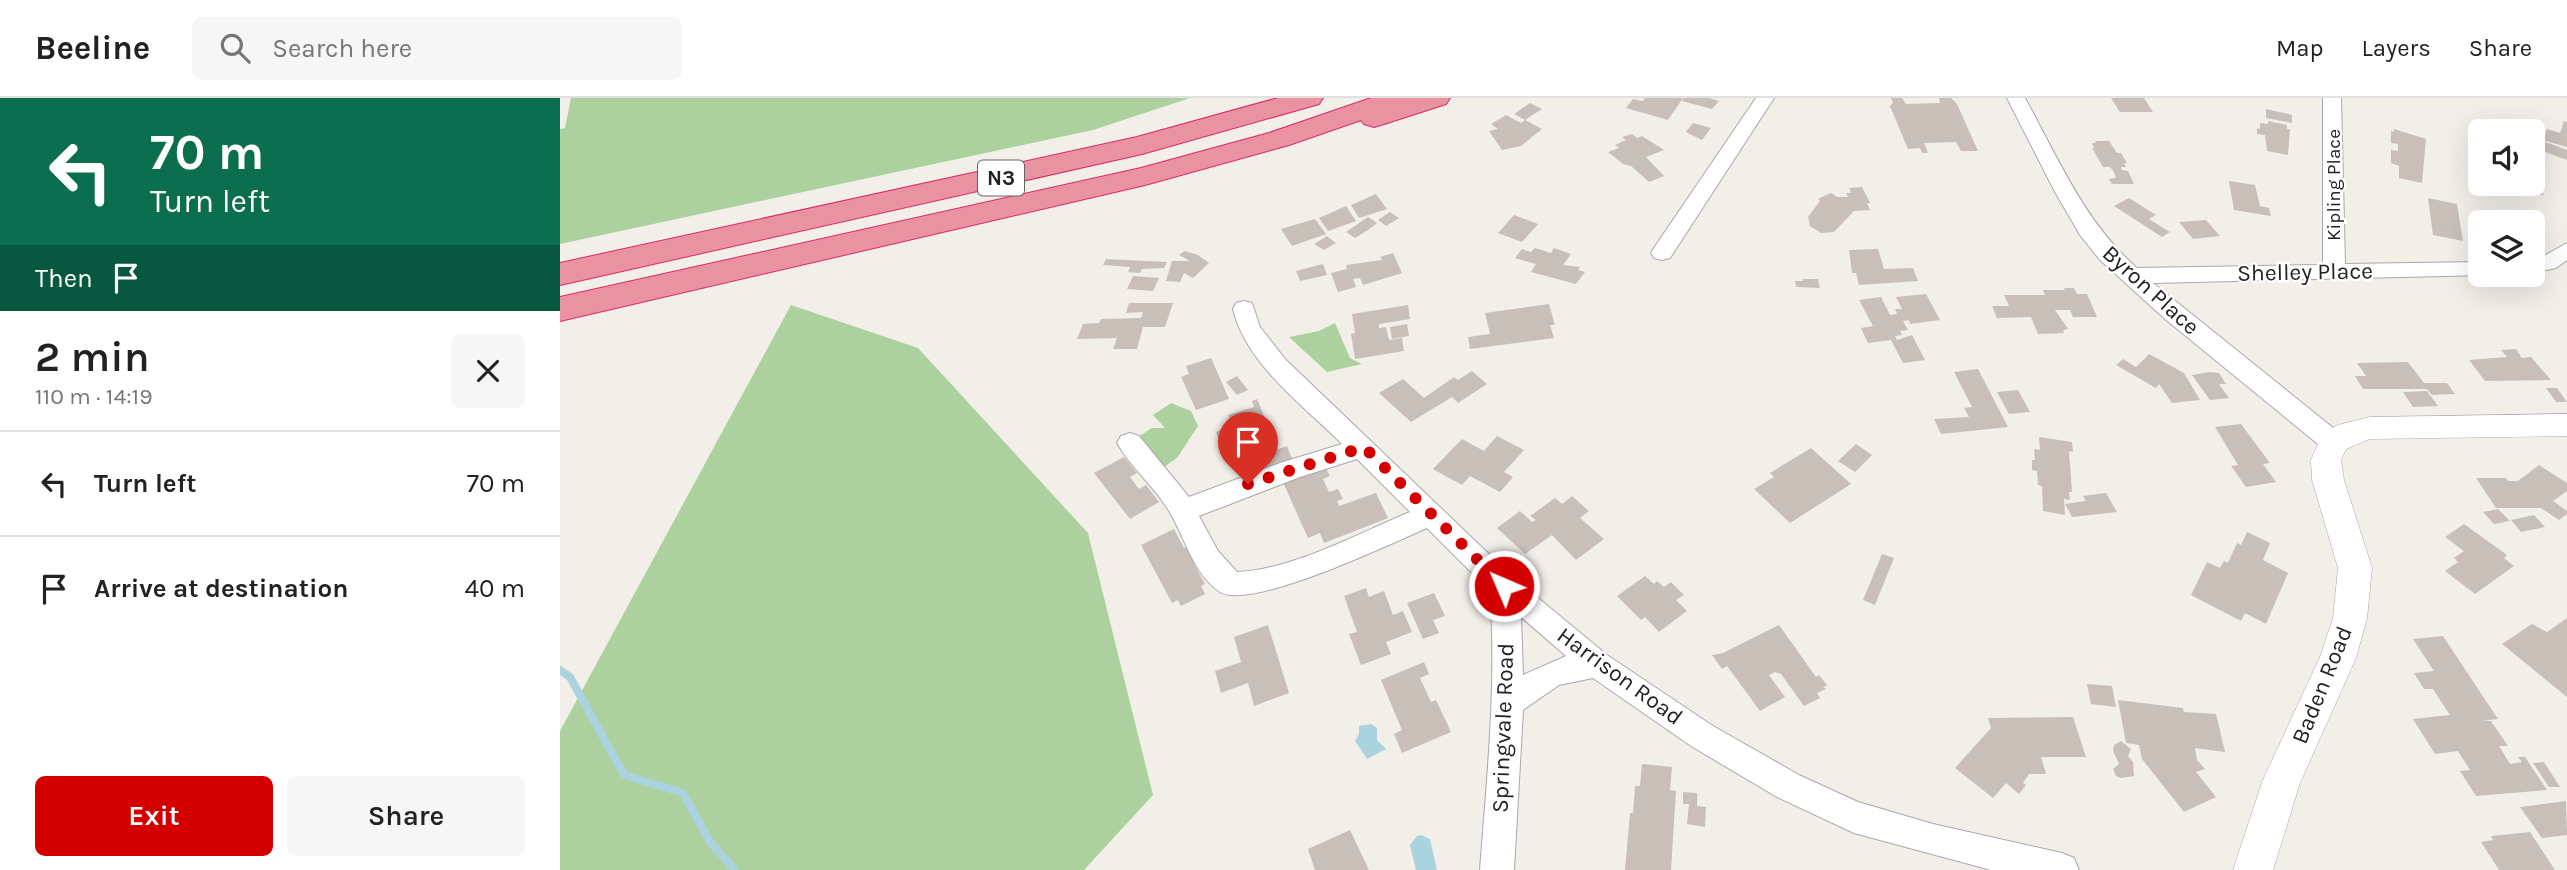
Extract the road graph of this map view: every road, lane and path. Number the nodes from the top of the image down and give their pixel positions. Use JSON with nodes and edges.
{"nodes":[{"id":1,"x":1251,"y":98,"type":"edge"},
{"id":2,"x":1309,"y":98,"type":"edge"},
{"id":3,"x":1398,"y":98,"type":"edge"},
{"id":4,"x":1436,"y":98,"type":"edge"},
{"id":5,"x":1765,"y":98,"type":"edge"},
{"id":6,"x":2017,"y":98,"type":"edge"},
{"id":7,"x":2332,"y":98,"type":"edge"},
{"id":8,"x":1279,"y":139,"type":"junction"},
{"id":9,"x":996,"y":179,"type":"junction"},
{"id":10,"x":2567,"y":250,"type":"edge"},
{"id":11,"x":1662,"y":253,"type":"dead end"},
{"id":12,"x":2545,"y":263,"type":"edge"},
{"id":13,"x":2468,"y":269,"type":"edge"},
{"id":14,"x":2334,"y":271,"type":"junction"},
{"id":15,"x":560,"y":274,"type":"edge"},
{"id":16,"x":2131,"y":276,"type":"junction"},
{"id":17,"x":560,"y":309,"type":"edge"},
{"id":18,"x":1244,"y":309,"type":"dead end"},
{"id":19,"x":2567,"y":425,"type":"edge"},
{"id":20,"x":2333,"y":442,"type":"junction"},
{"id":21,"x":1130,"y":443,"type":"dead end"},
{"id":22,"x":1364,"y":447,"type":"junction"},
{"id":23,"x":1183,"y":511,"type":"junction"},
{"id":24,"x":1432,"y":514,"type":"junction"},
{"id":25,"x":1504,"y":586,"type":"junction"},
{"id":26,"x":1597,"y":664,"type":"junction"},
{"id":27,"x":1508,"y":704,"type":"junction"},
{"id":28,"x":1497,"y":870,"type":"edge"},
{"id":29,"x":2062,"y":870,"type":"edge"},
{"id":30,"x":2253,"y":870,"type":"edge"}],
"edges":[{"from":1,"to":9,"type":"highway"},
{"from":2,"to":9,"type":"highway","number":"N3"},
{"from":3,"to":8,"type":"highway","number":"N3"},
{"from":4,"to":8,"type":"highway"},
{"from":5,"to":11,"type":"street"},
{"from":6,"to":16,"type":"street","name":"Byron Place"},
{"from":7,"to":14,"type":"street","name":"Kipling Place"},
{"from":8,"to":17,"type":"highway","number":"N3"},
{"from":9,"to":15,"type":"highway","number":"N3"},
{"from":10,"to":12,"type":"street"},
{"from":13,"to":14,"type":"street","name":"Shelley Place"},
{"from":14,"to":16,"type":"street","name":"Shelley Place"},
{"from":16,"to":20,"type":"street","name":"Byron Place"},
{"from":18,"to":22,"type":"street","name":"Harrison Road"},
{"from":19,"to":20,"type":"street"},
{"from":20,"to":30,"type":"street","name":"Baden Road"},
{"from":21,"to":23,"type":"street"},
{"from":22,"to":23,"type":"street"},
{"from":22,"to":24,"type":"street","name":"Harrison Road"},
{"from":23,"to":24,"type":"street"},
{"from":24,"to":25,"type":"street","name":"Harrison Road"},
{"from":25,"to":26,"type":"street","name":"Harrison Road"},
{"from":25,"to":27,"type":"street","name":"Springvale Road"},
{"from":26,"to":27,"type":"street"},
{"from":26,"to":29,"type":"street","name":"Harrison Road"},
{"from":27,"to":28,"type":"street","name":"Springvale Road"}]}
